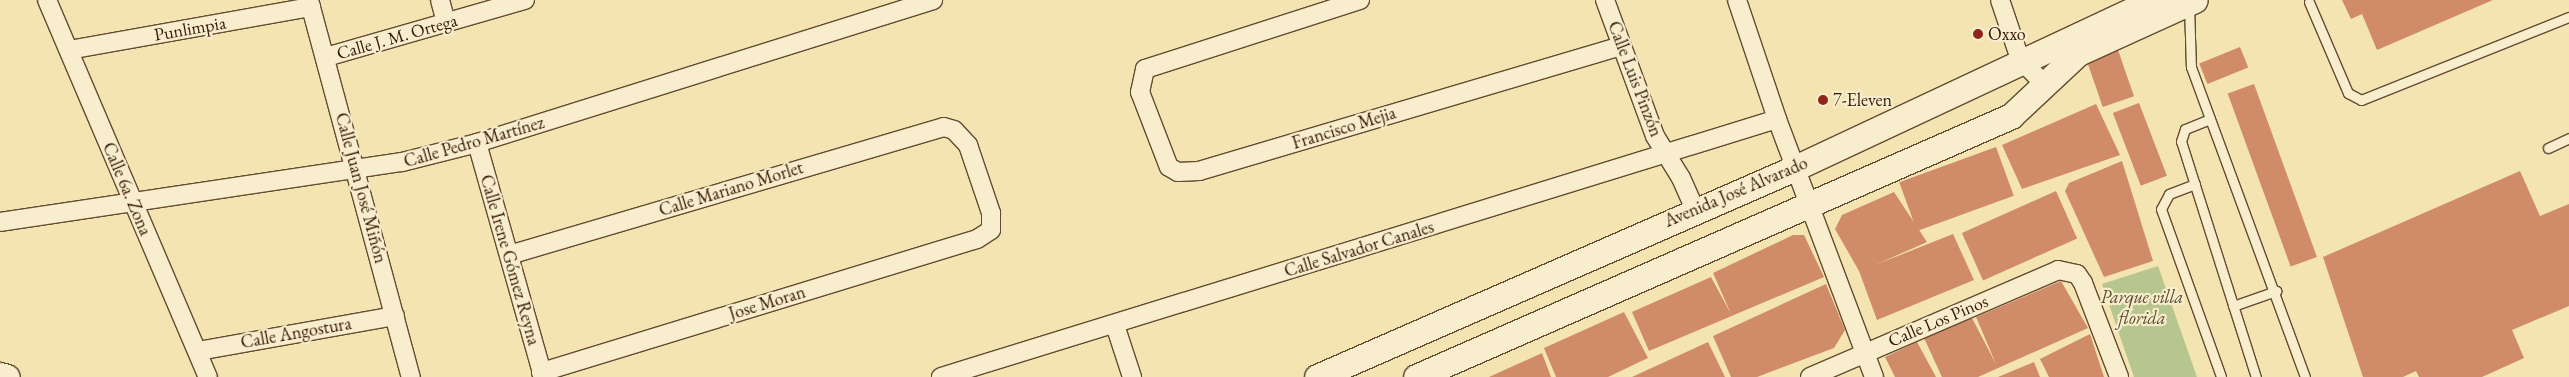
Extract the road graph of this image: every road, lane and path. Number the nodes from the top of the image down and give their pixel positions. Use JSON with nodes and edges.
{"nodes":[{"id":1,"x":47,"y":0,"type":"edge"},
{"id":2,"x":440,"y":0,"type":"edge"},
{"id":3,"x":525,"y":0,"type":"edge"},
{"id":4,"x":933,"y":0,"type":"edge"},
{"id":5,"x":1360,"y":0,"type":"edge"},
{"id":6,"x":1605,"y":0,"type":"edge"},
{"id":7,"x":1737,"y":0,"type":"edge"},
{"id":8,"x":2000,"y":0,"type":"edge"},
{"id":9,"x":2190,"y":1,"type":"edge"},
{"id":10,"x":2309,"y":2,"type":"dead end"},
{"id":11,"x":310,"y":4,"type":"edge"},
{"id":12,"x":2153,"y":4,"type":"edge"},
{"id":13,"x":2569,"y":17,"type":"edge"},
{"id":14,"x":446,"y":23,"type":"junction"},
{"id":15,"x":1620,"y":46,"type":"junction"},
{"id":16,"x":69,"y":50,"type":"junction"},
{"id":17,"x":326,"y":57,"type":"junction"},
{"id":18,"x":2020,"y":59,"type":"junction"},
{"id":19,"x":2044,"y":84,"type":"junction"},
{"id":20,"x":2210,"y":119,"type":"junction"},
{"id":21,"x":1777,"y":120,"type":"junction"},
{"id":22,"x":2569,"y":138,"type":"edge"},
{"id":23,"x":477,"y":143,"type":"junction"},
{"id":24,"x":2548,"y":148,"type":"dead end"},
{"id":25,"x":1666,"y":154,"type":"junction"},
{"id":26,"x":1794,"y":168,"type":"junction"},
{"id":27,"x":356,"y":170,"type":"junction"},
{"id":28,"x":2195,"y":184,"type":"junction"},
{"id":29,"x":131,"y":203,"type":"junction"},
{"id":30,"x":1810,"y":206,"type":"junction"},
{"id":31,"x":1695,"y":210,"type":"junction"},
{"id":32,"x":0,"y":222,"type":"edge"},
{"id":33,"x":990,"y":230,"type":"joint"},
{"id":34,"x":509,"y":255,"type":"junction"},
{"id":35,"x":2276,"y":291,"type":"junction"},
{"id":36,"x":2234,"y":306,"type":"junction"},
{"id":37,"x":395,"y":316,"type":"junction"},
{"id":38,"x":1115,"y":325,"type":"junction"},
{"id":39,"x":198,"y":350,"type":"junction"},
{"id":40,"x":1867,"y":352,"type":"junction"},
{"id":41,"x":542,"y":374,"type":"edge"},
{"id":42,"x":0,"y":375,"type":"edge"},
{"id":43,"x":7,"y":377,"type":"edge"},
{"id":44,"x":208,"y":377,"type":"edge"},
{"id":45,"x":411,"y":377,"type":"edge"},
{"id":46,"x":941,"y":377,"type":"edge"},
{"id":47,"x":1132,"y":377,"type":"edge"},
{"id":48,"x":1317,"y":377,"type":"edge"},
{"id":49,"x":1416,"y":377,"type":"edge"},
{"id":50,"x":1810,"y":377,"type":"edge"},
{"id":51,"x":1874,"y":377,"type":"edge"},
{"id":52,"x":2119,"y":377,"type":"edge"},
{"id":53,"x":2221,"y":377,"type":"edge"},
{"id":54,"x":2256,"y":377,"type":"edge"},
{"id":55,"x":2305,"y":377,"type":"edge"}],
"edges":[{"from":1,"to":16,"type":"street","name":"Calle 6a. Zona"},
{"from":2,"to":14,"type":"street"},
{"from":3,"to":14,"type":"street","name":"Calle J. M. Ortega"},
{"from":4,"to":23,"type":"street","name":"Calle Pedro Martínez"},
{"from":5,"to":15,"type":"street","name":"Francisco Mejia"},
{"from":6,"to":15,"type":"street","name":"Calle Luis Pinzón"},
{"from":7,"to":21,"type":"street"},
{"from":8,"to":18,"type":"street"},
{"from":9,"to":12,"type":"street","name":"Avenida José Alvarado"},
{"from":9,"to":20,"type":"lane"},
{"from":10,"to":13,"type":"lane"},
{"from":11,"to":16,"type":"street","name":"Punlimpia"},
{"from":11,"to":17,"type":"street","name":"Calle Juan José Miñón"},
{"from":12,"to":18,"type":"street","name":"Avenida José Alvarado"},
{"from":12,"to":19,"type":"street","name":"Avenida José Alvarado"},
{"from":14,"to":17,"type":"street","name":"Calle J. M. Ortega"},
{"from":15,"to":25,"type":"street","name":"Calle Luis Pinzón"},
{"from":16,"to":29,"type":"street","name":"Calle 6a. Zona"},
{"from":17,"to":27,"type":"street","name":"Calle Juan José Miñón"},
{"from":18,"to":19,"type":"street"},
{"from":18,"to":26,"type":"street","name":"Avenida José Alvarado"},
{"from":19,"to":30,"type":"street","name":"Avenida José Alvarado"},
{"from":20,"to":28,"type":"lane"},
{"from":20,"to":35,"type":"lane"},
{"from":21,"to":25,"type":"street","name":"Calle Salvador Canales"},
{"from":21,"to":26,"type":"street"},
{"from":22,"to":24,"type":"lane"},
{"from":23,"to":27,"type":"street","name":"Calle Pedro Martínez"},
{"from":23,"to":34,"type":"street","name":"Calle Irene Gómez Reyna"},
{"from":25,"to":31,"type":"street","name":"Calle Luis Pinzón"},
{"from":25,"to":38,"type":"street","name":"Calle Salvador Canales"},
{"from":26,"to":30,"type":"street"},
{"from":26,"to":31,"type":"street","name":"Avenida José Alvarado"},
{"from":27,"to":29,"type":"street","name":"Calle Pedro Martínez"},
{"from":27,"to":37,"type":"street","name":"Calle Juan José Miñón"},
{"from":28,"to":36,"type":"lane"},
{"from":28,"to":53,"type":"lane"},
{"from":29,"to":32,"type":"street","name":"Calle Pedro Martínez"},
{"from":29,"to":39,"type":"street","name":"Calle 6a. Zona"},
{"from":30,"to":40,"type":"street"},
{"from":30,"to":49,"type":"street","name":"Avenida José Alvarado"},
{"from":31,"to":48,"type":"street","name":"Avenida José Alvarado"},
{"from":33,"to":34,"type":"street","name":"Calle Mariano Morlet"},
{"from":33,"to":41,"type":"street","name":"Jose Moran"},
{"from":34,"to":41,"type":"street","name":"Calle Irene Gómez Reyna"},
{"from":35,"to":36,"type":"lane"},
{"from":35,"to":55,"type":"lane"},
{"from":36,"to":54,"type":"lane"},
{"from":37,"to":39,"type":"street","name":"Calle Angostura"},
{"from":37,"to":45,"type":"street","name":"Calle Juan José Miñón"},
{"from":38,"to":46,"type":"street","name":"Calle Salvador Canales"},
{"from":38,"to":47,"type":"street"},
{"from":39,"to":44,"type":"street","name":"Calle 6a. Zona"},
{"from":40,"to":50,"type":"street","name":"Calle Los Pinos"},
{"from":40,"to":51,"type":"street"},
{"from":40,"to":52,"type":"street","name":"Calle Los Pinos"},
{"from":42,"to":43,"type":"street"}]}
